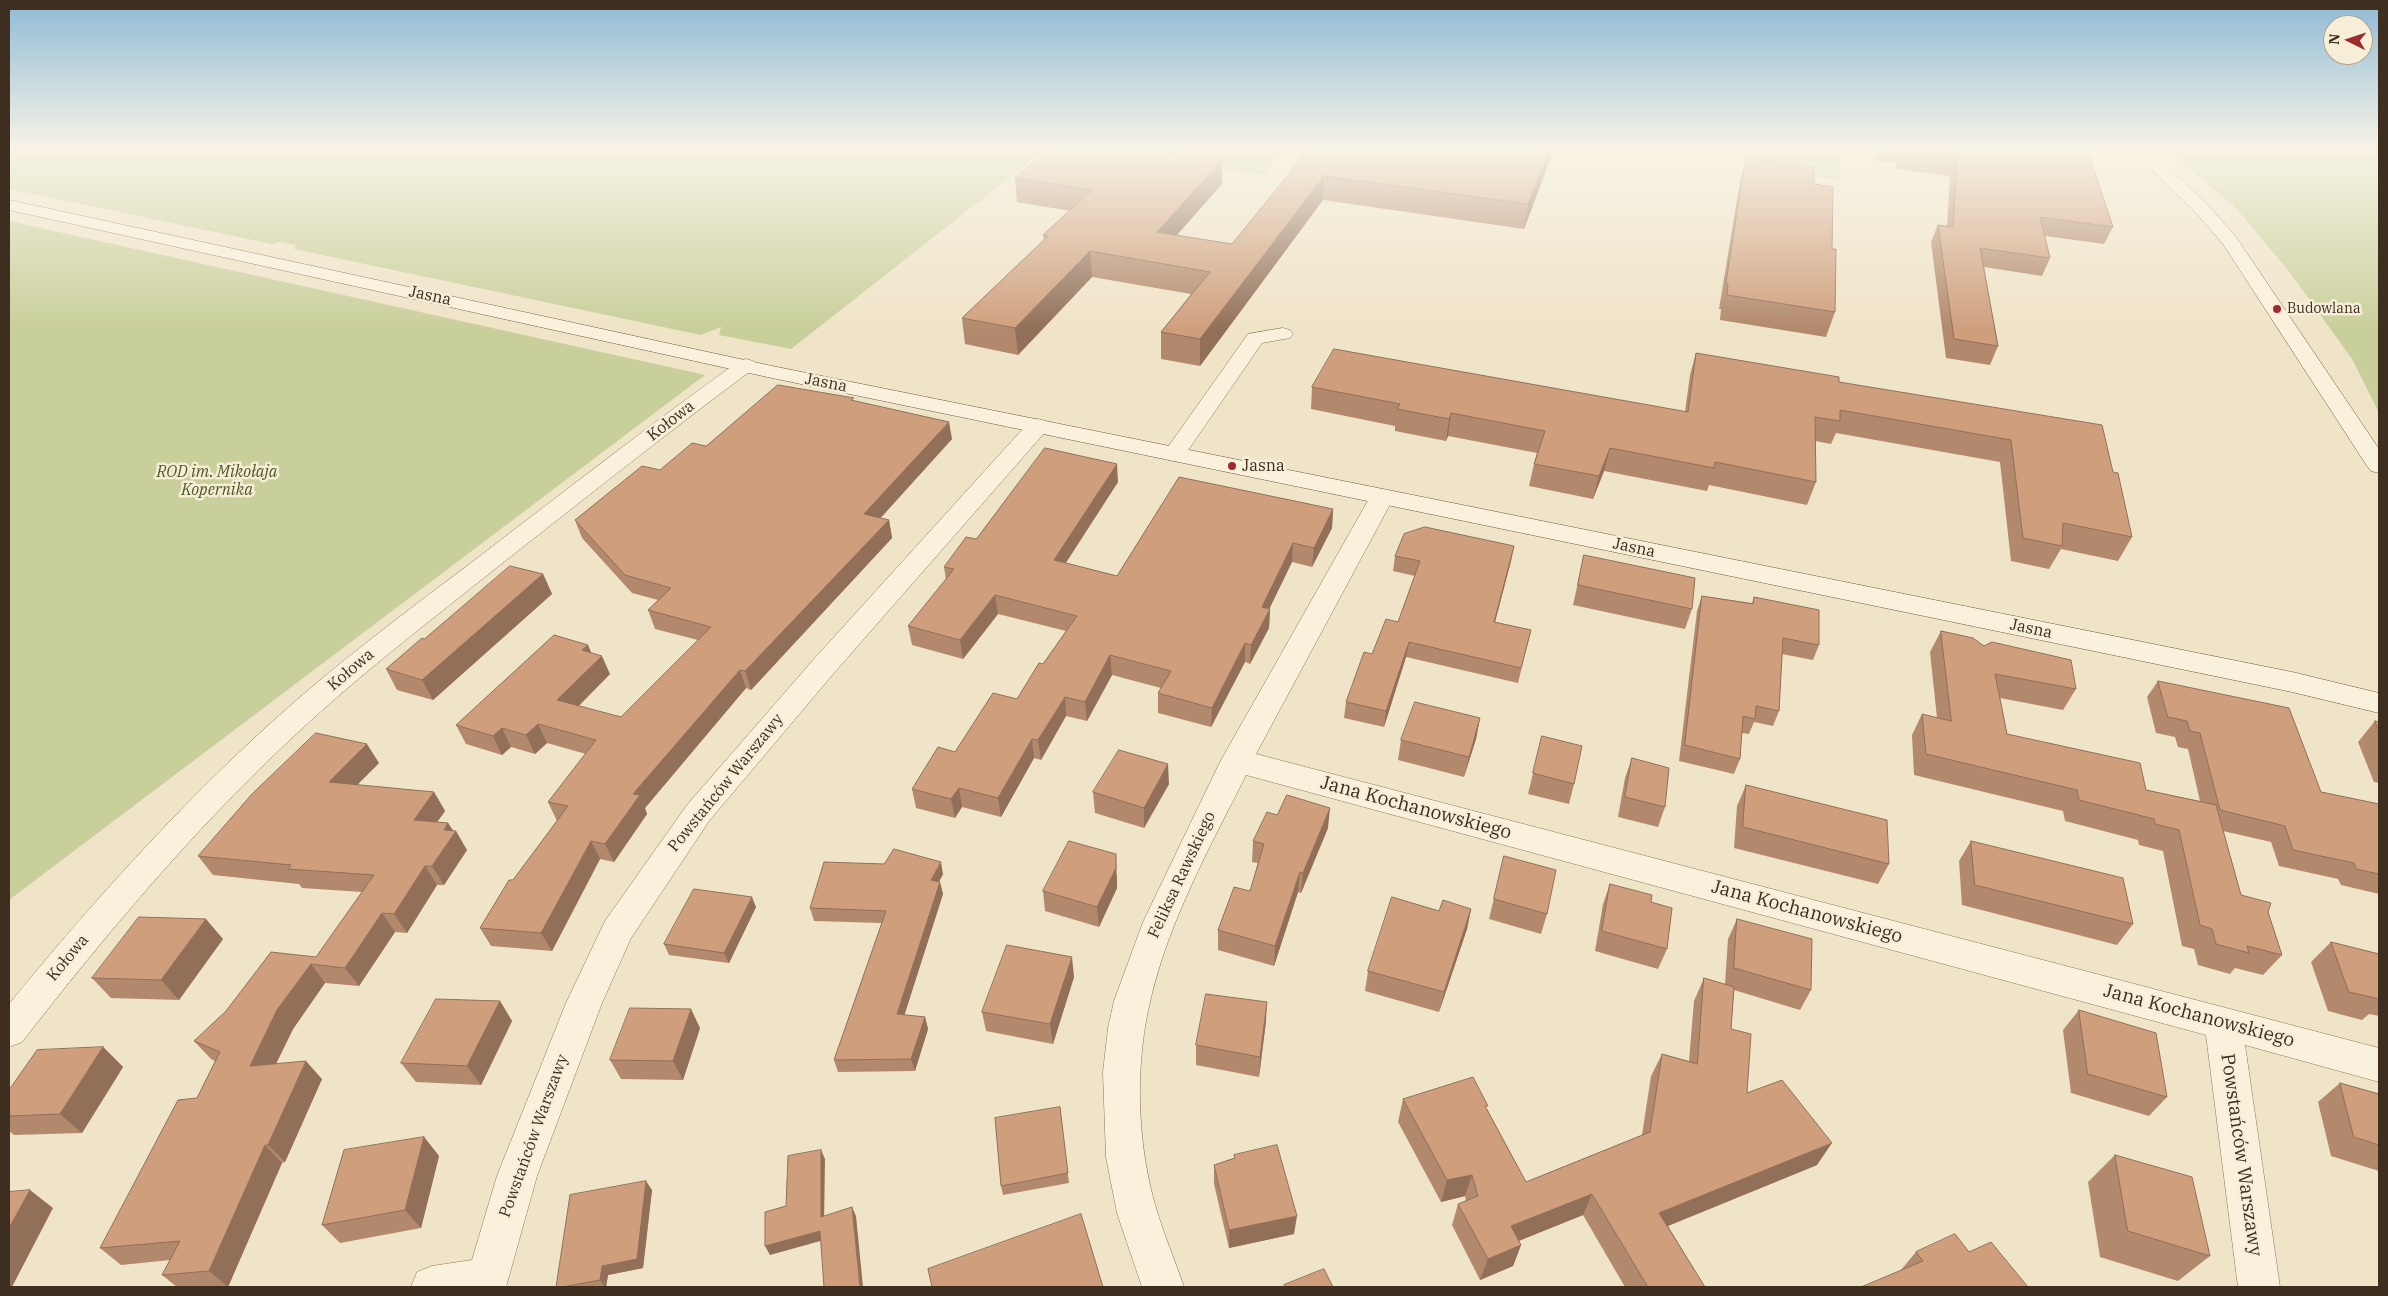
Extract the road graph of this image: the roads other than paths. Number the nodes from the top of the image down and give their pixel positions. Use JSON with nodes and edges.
{"nodes":[{"id":1,"x":30,"y":209,"type":"edge"},
{"id":2,"x":2202,"y":209,"type":"edge"},
{"id":3,"x":1283,"y":334,"type":"dead end"},
{"id":4,"x":746,"y":365,"type":"junction"},
{"id":5,"x":1038,"y":426,"type":"junction"},
{"id":6,"x":1174,"y":454,"type":"junction"},
{"id":7,"x":2379,"y":466,"type":"edge"},
{"id":8,"x":1382,"y":497,"type":"junction"},
{"id":9,"x":2292,"y":682,"type":"junction"},
{"id":10,"x":2379,"y":689,"type":"edge"},
{"id":11,"x":2379,"y":703,"type":"edge"},
{"id":12,"x":1235,"y":762,"type":"junction"},
{"id":13,"x":2223,"y":1022,"type":"junction"},
{"id":14,"x":9,"y":1031,"type":"edge"},
{"id":15,"x":2379,"y":1065,"type":"edge"},
{"id":16,"x":485,"y":1283,"type":"edge"},
{"id":17,"x":432,"y":1287,"type":"edge"},
{"id":18,"x":1163,"y":1287,"type":"edge"},
{"id":19,"x":2259,"y":1287,"type":"edge"}],
"edges":[{"from":1,"to":4,"type":"street","name":"Jasna"},
{"from":2,"to":7,"type":"street"},
{"from":3,"to":6,"type":"street"},
{"from":4,"to":5,"type":"street","name":"Jasna"},
{"from":4,"to":14,"type":"street","name":"Kołowa"},
{"from":5,"to":6,"type":"street","name":"Jasna"},
{"from":5,"to":16,"type":"street","name":"Powstańców Warszawy"},
{"from":6,"to":8,"type":"street","name":"Jasna"},
{"from":8,"to":9,"type":"street","name":"Jasna"},
{"from":8,"to":12,"type":"street","name":"Feliksa Rawskiego"},
{"from":9,"to":10,"type":"street","name":"Jasna"},
{"from":9,"to":11,"type":"street","name":"Jasna"},
{"from":12,"to":13,"type":"street","name":"Jana Kochanowskiego"},
{"from":12,"to":18,"type":"street","name":"Feliksa Rawskiego"},
{"from":13,"to":15,"type":"street","name":"Jana Kochanowskiego"},
{"from":13,"to":19,"type":"street","name":"Powstańców Warszawy"},
{"from":16,"to":17,"type":"street"}]}
